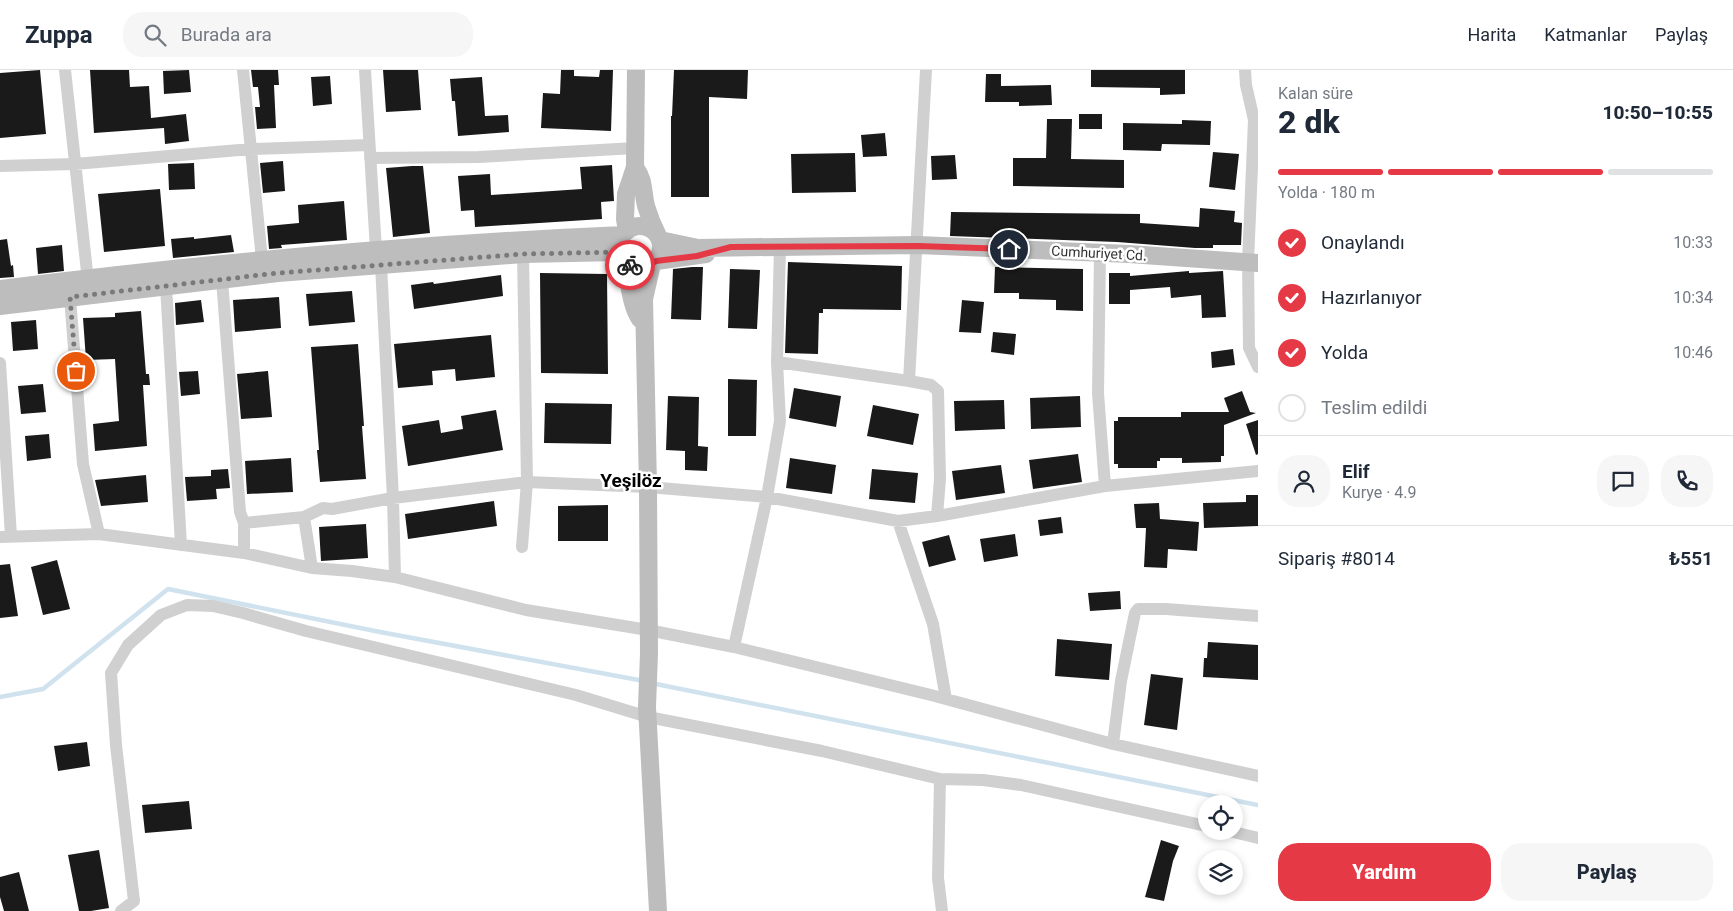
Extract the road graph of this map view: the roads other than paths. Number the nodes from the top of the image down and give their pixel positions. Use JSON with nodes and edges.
{"nodes":[{"id":1,"x":65,"y":70,"type":"edge"},
{"id":2,"x":243,"y":70,"type":"edge"},
{"id":3,"x":365,"y":70,"type":"edge"},
{"id":4,"x":636,"y":70,"type":"edge"},
{"id":5,"x":926,"y":70,"type":"edge"},
{"id":6,"x":1245,"y":70,"type":"edge"},
{"id":7,"x":635,"y":148,"type":"junction"},
{"id":8,"x":250,"y":149,"type":"junction"},
{"id":9,"x":370,"y":151,"type":"junction"},
{"id":10,"x":75,"y":164,"type":"junction"},
{"id":11,"x":0,"y":166,"type":"edge"},
{"id":12,"x":635,"y":167,"type":"junction"},
{"id":13,"x":659,"y":238,"type":"junction"},
{"id":14,"x":624,"y":244,"type":"junction"},
{"id":15,"x":918,"y":246,"type":"junction"},
{"id":16,"x":731,"y":247,"type":"junction"},
{"id":17,"x":780,"y":247,"type":"junction"},
{"id":18,"x":1100,"y":253,"type":"junction"},
{"id":19,"x":523,"y":254,"type":"junction"},
{"id":20,"x":379,"y":257,"type":"junction"},
{"id":21,"x":262,"y":260,"type":"junction"},
{"id":22,"x":1253,"y":262,"type":"edge"},
{"id":23,"x":654,"y":263,"type":"junction"},
{"id":24,"x":222,"y":280,"type":"junction"},
{"id":25,"x":166,"y":286,"type":"junction"},
{"id":26,"x":91,"y":287,"type":"junction"},
{"id":27,"x":0,"y":290,"type":"edge"},
{"id":28,"x":70,"y":297,"type":"junction"},
{"id":29,"x":0,"y":306,"type":"edge"},
{"id":30,"x":644,"y":326,"type":"junction"},
{"id":31,"x":777,"y":362,"type":"junction"},
{"id":32,"x":0,"y":363,"type":"edge"},
{"id":33,"x":1258,"y":367,"type":"edge"},
{"id":34,"x":910,"y":381,"type":"junction"},
{"id":35,"x":1258,"y":471,"type":"edge"},
{"id":36,"x":527,"y":482,"type":"junction"},
{"id":37,"x":1105,"y":486,"type":"junction"},
{"id":38,"x":648,"y":487,"type":"junction"},
{"id":39,"x":767,"y":497,"type":"junction"},
{"id":40,"x":393,"y":498,"type":"junction"},
{"id":41,"x":937,"y":516,"type":"junction"},
{"id":42,"x":304,"y":517,"type":"junction"},
{"id":43,"x":898,"y":521,"type":"junction"},
{"id":44,"x":244,"y":523,"type":"junction"},
{"id":45,"x":99,"y":534,"type":"junction"},
{"id":46,"x":6,"y":536,"type":"edge"},
{"id":47,"x":181,"y":545,"type":"junction"},
{"id":48,"x":522,"y":547,"type":"dead end"},
{"id":49,"x":244,"y":553,"type":"junction"},
{"id":50,"x":312,"y":568,"type":"junction"},
{"id":51,"x":395,"y":577,"type":"junction"},
{"id":52,"x":1258,"y":616,"type":"edge"},
{"id":53,"x":648,"y":630,"type":"junction"},
{"id":54,"x":734,"y":647,"type":"junction"},
{"id":55,"x":946,"y":699,"type":"junction"},
{"id":56,"x":648,"y":712,"type":"junction"},
{"id":57,"x":1113,"y":744,"type":"junction"},
{"id":58,"x":1258,"y":776,"type":"edge"},
{"id":59,"x":940,"y":779,"type":"junction"},
{"id":60,"x":1198,"y":824,"type":"edge"},
{"id":61,"x":1243,"y":834,"type":"edge"},
{"id":62,"x":1258,"y":838,"type":"edge"},
{"id":63,"x":121,"y":911,"type":"edge"},
{"id":64,"x":658,"y":911,"type":"edge"},
{"id":65,"x":942,"y":911,"type":"edge"}],
"edges":[{"from":1,"to":10,"type":"street"},
{"from":2,"to":8,"type":"street"},
{"from":3,"to":9,"type":"street"},
{"from":4,"to":7,"type":"main road"},
{"from":5,"to":15,"type":"street"},
{"from":6,"to":22,"type":"street"},
{"from":7,"to":9,"type":"street"},
{"from":7,"to":12,"type":"main road"},
{"from":8,"to":9,"type":"street"},
{"from":8,"to":10,"type":"street"},
{"from":8,"to":21,"type":"street"},
{"from":9,"to":20,"type":"street"},
{"from":10,"to":11,"type":"street"},
{"from":10,"to":26,"type":"street"},
{"from":12,"to":13,"type":"main road"},
{"from":12,"to":14,"type":"main road"},
{"from":13,"to":14,"type":"main road"},
{"from":13,"to":16,"type":"main road"},
{"from":13,"to":23,"type":"main road"},
{"from":14,"to":19,"type":"main road"},
{"from":14,"to":20,"type":"main road"},
{"from":14,"to":23,"type":"main road"},
{"from":14,"to":30,"type":"main road"},
{"from":15,"to":17,"type":"main road","name":"Cumhuriyet Cd."},
{"from":15,"to":18,"type":"main road","name":"Cumhuriyet Cd."},
{"from":15,"to":34,"type":"street"},
{"from":16,"to":17,"type":"main road","name":"Cumhuriyet Cd."},
{"from":16,"to":23,"type":"main road"},
{"from":17,"to":31,"type":"street"},
{"from":18,"to":22,"type":"main road","name":"Cumhuriyet Cd."},
{"from":18,"to":37,"type":"street"},
{"from":19,"to":20,"type":"main road"},
{"from":19,"to":36,"type":"street"},
{"from":20,"to":21,"type":"main road"},
{"from":20,"to":24,"type":"main road"},
{"from":20,"to":40,"type":"street"},
{"from":21,"to":26,"type":"main road"},
{"from":22,"to":33,"type":"street"},
{"from":23,"to":30,"type":"main road"},
{"from":24,"to":25,"type":"main road"},
{"from":24,"to":44,"type":"street"},
{"from":25,"to":26,"type":"main road"},
{"from":25,"to":47,"type":"street"},
{"from":26,"to":27,"type":"main road"},
{"from":26,"to":28,"type":"main road"},
{"from":28,"to":29,"type":"main road"},
{"from":28,"to":45,"type":"street"},
{"from":30,"to":38,"type":"main road"},
{"from":31,"to":34,"type":"street"},
{"from":31,"to":39,"type":"street"},
{"from":32,"to":46,"type":"street"},
{"from":34,"to":41,"type":"street"},
{"from":35,"to":37,"type":"street"},
{"from":36,"to":38,"type":"street"},
{"from":36,"to":40,"type":"street"},
{"from":36,"to":48,"type":"street"},
{"from":37,"to":41,"type":"street"},
{"from":38,"to":39,"type":"street"},
{"from":38,"to":53,"type":"main road"},
{"from":39,"to":43,"type":"street"},
{"from":39,"to":54,"type":"street"},
{"from":40,"to":42,"type":"street"},
{"from":40,"to":51,"type":"street"},
{"from":41,"to":43,"type":"street"},
{"from":42,"to":44,"type":"street"},
{"from":42,"to":50,"type":"street"},
{"from":43,"to":55,"type":"street"},
{"from":44,"to":49,"type":"street"},
{"from":45,"to":46,"type":"street"},
{"from":45,"to":47,"type":"street"},
{"from":47,"to":49,"type":"street"},
{"from":49,"to":50,"type":"street"},
{"from":50,"to":51,"type":"street"},
{"from":51,"to":53,"type":"street"},
{"from":52,"to":57,"type":"street"},
{"from":53,"to":54,"type":"street"},
{"from":53,"to":56,"type":"main road"},
{"from":54,"to":55,"type":"street"},
{"from":55,"to":57,"type":"street"},
{"from":56,"to":59,"type":"street"},
{"from":56,"to":63,"type":"street"},
{"from":56,"to":64,"type":"main road"},
{"from":57,"to":58,"type":"street"},
{"from":59,"to":60,"type":"street"},
{"from":59,"to":65,"type":"street"},
{"from":61,"to":62,"type":"street"}]}
